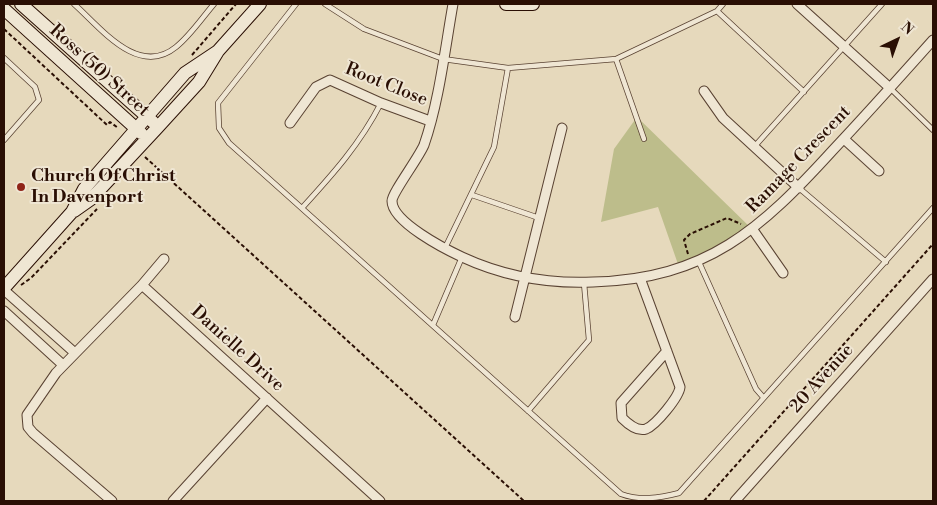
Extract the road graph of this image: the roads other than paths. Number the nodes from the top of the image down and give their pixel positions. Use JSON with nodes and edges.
{"nodes":[{"id":1,"x":21,"y":4,"type":"edge"},
{"id":2,"x":74,"y":4,"type":"edge"},
{"id":3,"x":214,"y":4,"type":"edge"},
{"id":4,"x":260,"y":4,"type":"edge"},
{"id":5,"x":296,"y":4,"type":"edge"},
{"id":6,"x":325,"y":4,"type":"edge"},
{"id":7,"x":454,"y":4,"type":"edge"},
{"id":8,"x":506,"y":4,"type":"edge"},
{"id":9,"x":532,"y":4,"type":"edge"},
{"id":10,"x":723,"y":4,"type":"edge"},
{"id":11,"x":797,"y":4,"type":"edge"},
{"id":12,"x":882,"y":4,"type":"edge"},
{"id":13,"x":4,"y":9,"type":"edge"},
{"id":14,"x":716,"y":12,"type":"junction"},
{"id":15,"x":933,"y":40,"type":"edge"},
{"id":16,"x":844,"y":46,"type":"junction"},
{"id":17,"x":218,"y":51,"type":"junction"},
{"id":18,"x":4,"y":58,"type":"edge"},
{"id":19,"x":616,"y":58,"type":"junction"},
{"id":20,"x":443,"y":59,"type":"junction"},
{"id":21,"x":508,"y":68,"type":"junction"},
{"id":22,"x":890,"y":88,"type":"junction"},
{"id":23,"x":704,"y":91,"type":"dead end"},
{"id":24,"x":804,"y":92,"type":"junction"},
{"id":25,"x":381,"y":103,"type":"junction"},
{"id":26,"x":147,"y":117,"type":"junction"},
{"id":27,"x":430,"y":120,"type":"junction"},
{"id":28,"x":290,"y":123,"type":"dead end"},
{"id":29,"x":136,"y":128,"type":"junction"},
{"id":30,"x":158,"y":128,"type":"junction"},
{"id":31,"x":562,"y":128,"type":"dead end"},
{"id":32,"x":933,"y":130,"type":"edge"},
{"id":33,"x":148,"y":139,"type":"junction"},
{"id":34,"x":644,"y":139,"type":"dead end"},
{"id":35,"x":844,"y":139,"type":"junction"},
{"id":36,"x":4,"y":140,"type":"edge"},
{"id":37,"x":754,"y":147,"type":"junction"},
{"id":38,"x":879,"y":171,"type":"dead end"},
{"id":39,"x":799,"y":188,"type":"junction"},
{"id":40,"x":472,"y":196,"type":"junction"},
{"id":41,"x":302,"y":208,"type":"junction"},
{"id":42,"x":933,"y":208,"type":"edge"},
{"id":43,"x":72,"y":212,"type":"junction"},
{"id":44,"x":539,"y":218,"type":"junction"},
{"id":45,"x":753,"y":230,"type":"junction"},
{"id":46,"x":445,"y":248,"type":"junction"},
{"id":47,"x":462,"y":257,"type":"junction"},
{"id":48,"x":164,"y":259,"type":"dead end"},
{"id":49,"x":698,"y":260,"type":"junction"},
{"id":50,"x":886,"y":262,"type":"junction"},
{"id":51,"x":783,"y":273,"type":"dead end"},
{"id":52,"x":525,"y":277,"type":"junction"},
{"id":53,"x":640,"y":278,"type":"junction"},
{"id":54,"x":933,"y":279,"type":"edge"},
{"id":55,"x":584,"y":283,"type":"junction"},
{"id":56,"x":142,"y":286,"type":"junction"},
{"id":57,"x":6,"y":291,"type":"edge"},
{"id":58,"x":4,"y":311,"type":"edge"},
{"id":59,"x":514,"y":317,"type":"dead end"},
{"id":60,"x":433,"y":326,"type":"junction"},
{"id":61,"x":667,"y":351,"type":"junction"},
{"id":62,"x":75,"y":353,"type":"junction"},
{"id":63,"x":63,"y":365,"type":"junction"},
{"id":64,"x":267,"y":398,"type":"junction"},
{"id":65,"x":763,"y":398,"type":"junction"},
{"id":66,"x":528,"y":411,"type":"junction"},
{"id":67,"x":375,"y":500,"type":"edge"},
{"id":68,"x":112,"y":501,"type":"edge"},
{"id":69,"x":172,"y":501,"type":"edge"},
{"id":70,"x":735,"y":501,"type":"edge"}],
"edges":[{"from":1,"to":26,"type":"street","name":"Ross (50) Street"},
{"from":2,"to":3,"type":"lane"},
{"from":4,"to":17,"type":"street"},
{"from":5,"to":41,"type":"lane"},
{"from":6,"to":20,"type":"lane"},
{"from":7,"to":20,"type":"street","name":"Ramage Crescent"},
{"from":8,"to":9,"type":"street"},
{"from":10,"to":14,"type":"lane"},
{"from":11,"to":16,"type":"street"},
{"from":12,"to":16,"type":"lane"},
{"from":13,"to":29,"type":"street","name":"Ross (50) Street"},
{"from":14,"to":19,"type":"lane"},
{"from":14,"to":24,"type":"lane"},
{"from":15,"to":22,"type":"street","name":"Ramage Crescent"},
{"from":16,"to":22,"type":"street"},
{"from":16,"to":24,"type":"lane"},
{"from":17,"to":26,"type":"street"},
{"from":17,"to":30,"type":"street"},
{"from":18,"to":36,"type":"lane"},
{"from":19,"to":21,"type":"lane"},
{"from":19,"to":34,"type":"lane"},
{"from":20,"to":21,"type":"lane"},
{"from":20,"to":27,"type":"street","name":"Ramage Crescent"},
{"from":21,"to":40,"type":"lane"},
{"from":22,"to":32,"type":"lane"},
{"from":22,"to":35,"type":"street","name":"Ramage Crescent"},
{"from":23,"to":37,"type":"street"},
{"from":24,"to":37,"type":"lane"},
{"from":25,"to":27,"type":"street","name":"Root Close"},
{"from":25,"to":28,"type":"street","name":"Root Close"},
{"from":25,"to":41,"type":"lane"},
{"from":26,"to":29,"type":"street"},
{"from":26,"to":30,"type":"street","name":"Ross (50) Street"},
{"from":27,"to":46,"type":"street","name":"Ramage Crescent"},
{"from":29,"to":33,"type":"street","name":"Ross (50) Street"},
{"from":29,"to":43,"type":"street"},
{"from":30,"to":33,"type":"street"},
{"from":31,"to":44,"type":"street"},
{"from":33,"to":43,"type":"street"},
{"from":35,"to":38,"type":"street"},
{"from":35,"to":39,"type":"street","name":"Ramage Crescent"},
{"from":37,"to":39,"type":"street"},
{"from":39,"to":45,"type":"street","name":"Ramage Crescent"},
{"from":39,"to":50,"type":"lane"},
{"from":40,"to":44,"type":"lane"},
{"from":40,"to":46,"type":"lane"},
{"from":41,"to":60,"type":"lane"},
{"from":42,"to":50,"type":"lane"},
{"from":43,"to":57,"type":"street"},
{"from":44,"to":52,"type":"street"},
{"from":45,"to":49,"type":"street","name":"Ramage Crescent"},
{"from":45,"to":51,"type":"street"},
{"from":46,"to":47,"type":"street","name":"Ramage Crescent"},
{"from":47,"to":52,"type":"street","name":"Ramage Crescent"},
{"from":47,"to":60,"type":"lane"},
{"from":48,"to":56,"type":"street"},
{"from":49,"to":53,"type":"street","name":"Ramage Crescent"},
{"from":49,"to":65,"type":"lane"},
{"from":50,"to":65,"type":"lane"},
{"from":52,"to":55,"type":"street","name":"Ramage Crescent"},
{"from":52,"to":59,"type":"street"},
{"from":53,"to":55,"type":"street","name":"Ramage Crescent"},
{"from":53,"to":61,"type":"street"},
{"from":54,"to":70,"type":"street","name":"20 Avenue"},
{"from":55,"to":66,"type":"lane"},
{"from":56,"to":62,"type":"street"},
{"from":56,"to":64,"type":"street","name":"Danielle Drive"},
{"from":57,"to":62,"type":"street"},
{"from":58,"to":63,"type":"street"},
{"from":60,"to":66,"type":"lane"},
{"from":61,"to":61,"type":"street"},
{"from":62,"to":63,"type":"street"},
{"from":63,"to":68,"type":"street"},
{"from":64,"to":67,"type":"street","name":"Danielle Drive"},
{"from":64,"to":69,"type":"street"},
{"from":65,"to":66,"type":"lane"}]}
